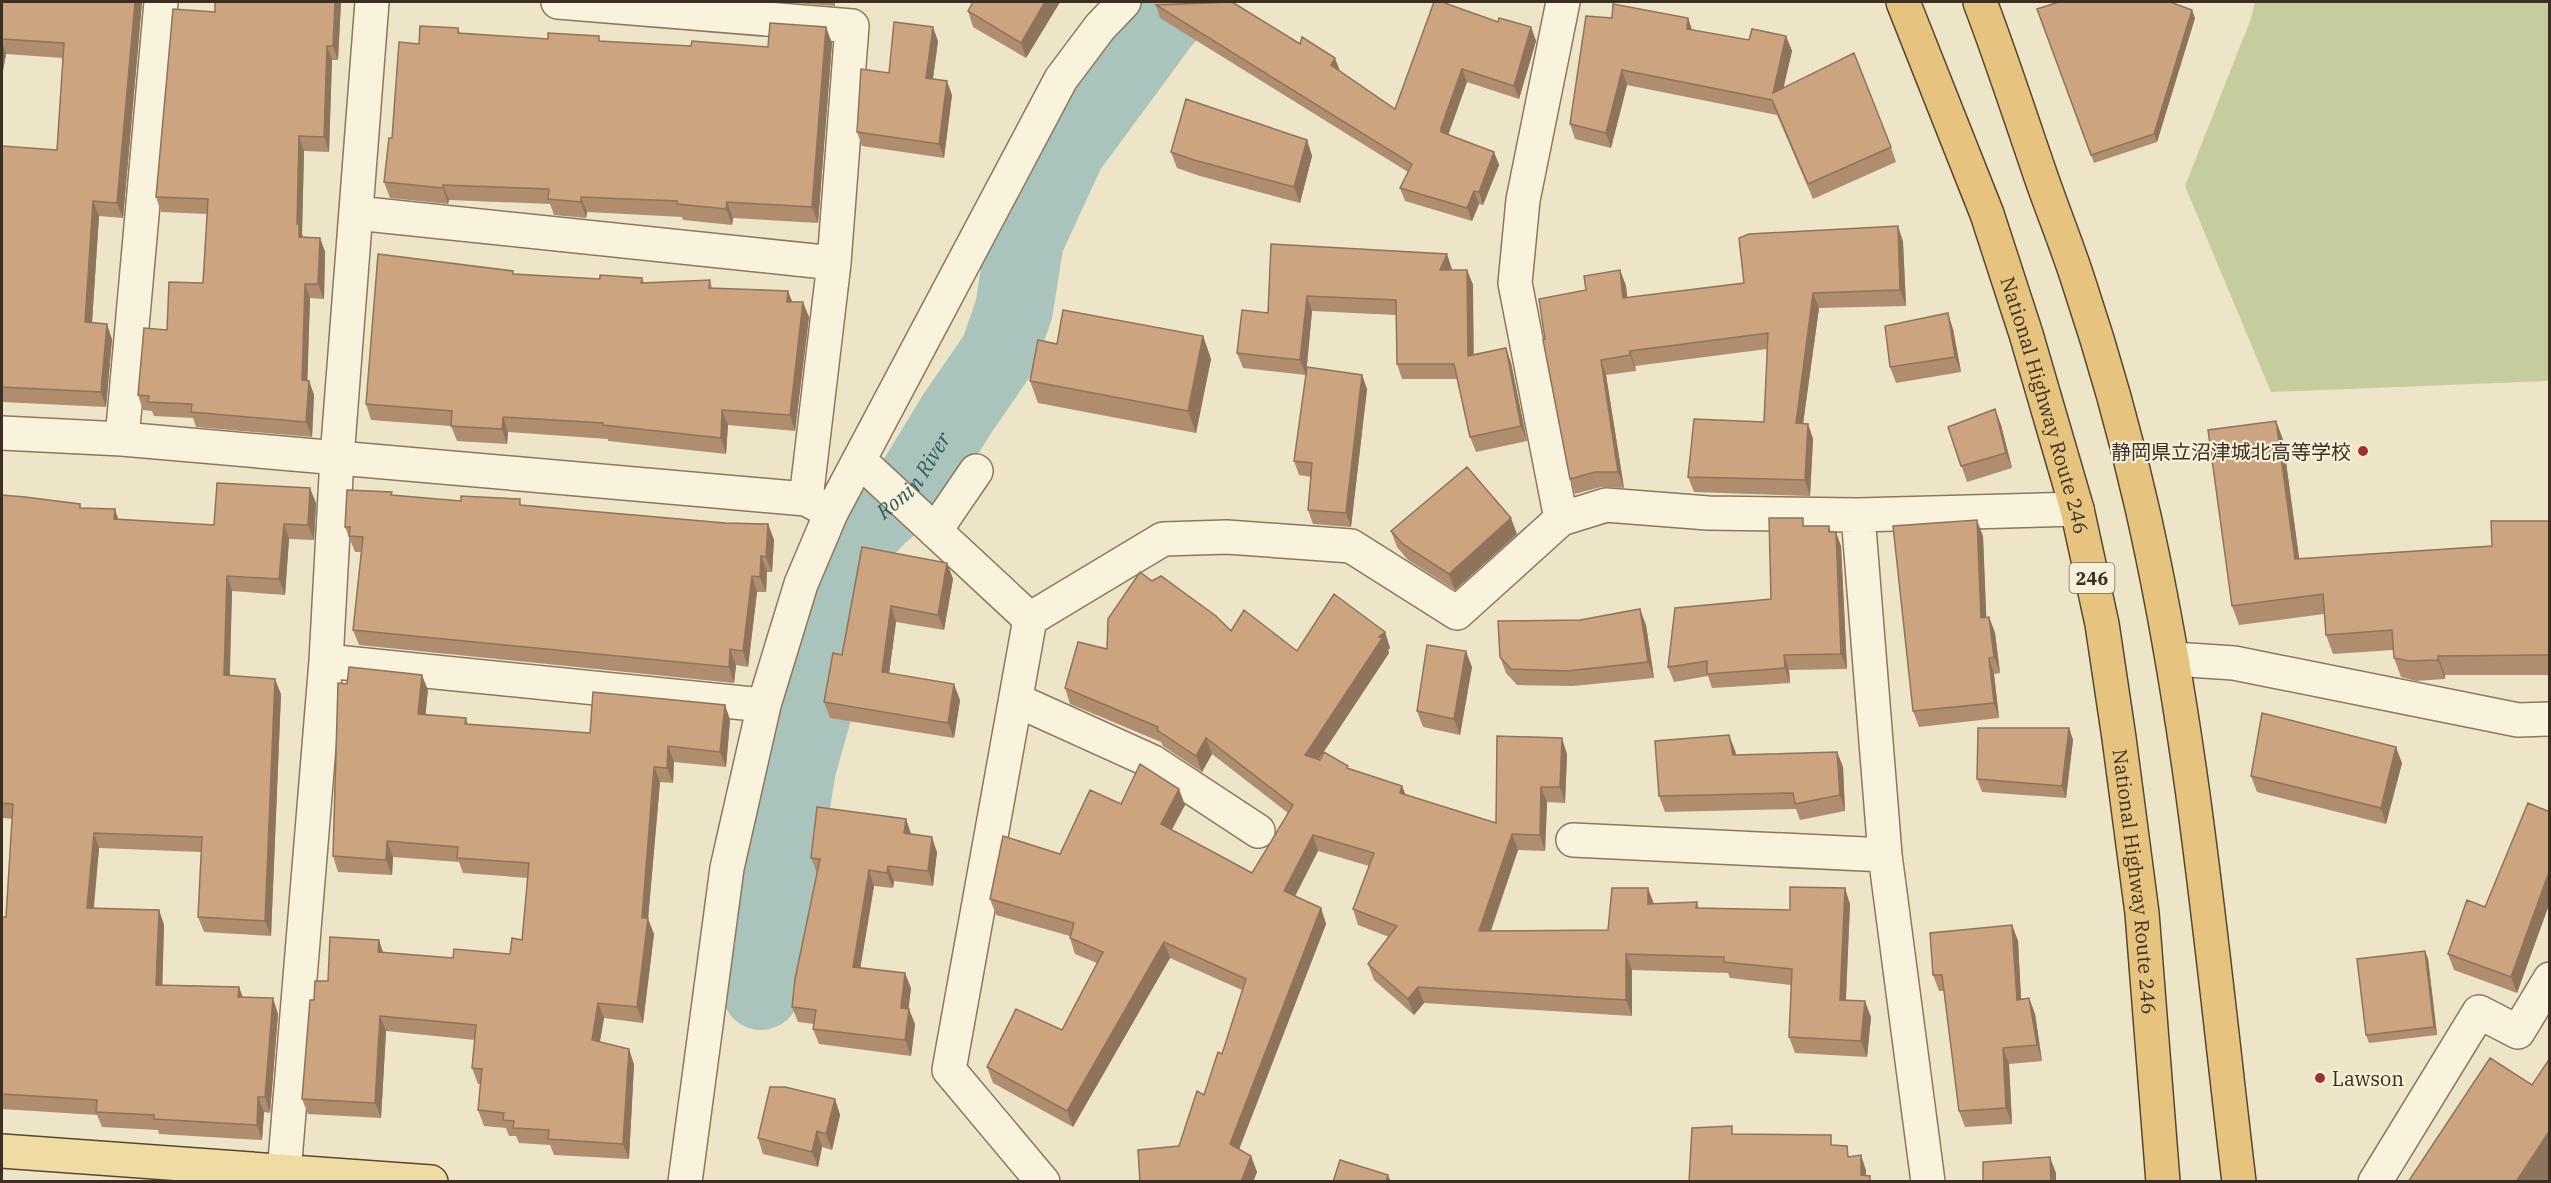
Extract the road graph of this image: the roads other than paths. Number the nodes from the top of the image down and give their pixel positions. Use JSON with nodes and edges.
{"nodes":[{"id":1,"x":161,"y":2,"type":"edge"},
{"id":2,"x":372,"y":2,"type":"edge"},
{"id":3,"x":558,"y":2,"type":"edge"},
{"id":4,"x":1125,"y":2,"type":"edge"},
{"id":5,"x":1563,"y":2,"type":"edge"},
{"id":6,"x":1903,"y":2,"type":"edge"},
{"id":7,"x":1980,"y":2,"type":"edge"},
{"id":8,"x":356,"y":213,"type":"junction"},
{"id":9,"x":834,"y":263,"type":"junction"},
{"id":10,"x":2,"y":433,"type":"edge"},
{"id":11,"x":122,"y":439,"type":"junction"},
{"id":12,"x":337,"y":458,"type":"junction"},
{"id":13,"x":860,"y":461,"type":"junction"},
{"id":14,"x":976,"y":471,"type":"dead end"},
{"id":15,"x":819,"y":506,"type":"junction"},
{"id":16,"x":2078,"y":509,"type":"junction"},
{"id":17,"x":1858,"y":515,"type":"junction"},
{"id":18,"x":1562,"y":519,"type":"junction"},
{"id":19,"x":935,"y":531,"type":"junction"},
{"id":20,"x":1030,"y":619,"type":"junction"},
{"id":21,"x":2173,"y":659,"type":"junction"},
{"id":22,"x":326,"y":661,"type":"junction"},
{"id":23,"x":1016,"y":700,"type":"junction"},
{"id":24,"x":764,"y":705,"type":"junction"},
{"id":25,"x":2534,"y":720,"type":"edge"},
{"id":26,"x":2550,"y":735,"type":"edge"},
{"id":27,"x":1258,"y":831,"type":"dead end"},
{"id":28,"x":1573,"y":840,"type":"dead end"},
{"id":29,"x":1885,"y":855,"type":"junction"},
{"id":30,"x":2550,"y":979,"type":"edge"},
{"id":31,"x":2,"y":1150,"type":"edge"},
{"id":32,"x":284,"y":1173,"type":"junction"},
{"id":33,"x":431,"y":1182,"type":"edge"},
{"id":34,"x":685,"y":1182,"type":"edge"},
{"id":35,"x":1043,"y":1182,"type":"edge"},
{"id":36,"x":1928,"y":1182,"type":"edge"},
{"id":37,"x":2163,"y":1182,"type":"edge"},
{"id":38,"x":2239,"y":1182,"type":"edge"},
{"id":39,"x":2375,"y":1182,"type":"edge"}],
"edges":[{"from":1,"to":11,"type":"street"},
{"from":2,"to":8,"type":"street"},
{"from":3,"to":9,"type":"street"},
{"from":4,"to":13,"type":"street"},
{"from":5,"to":18,"type":"street"},
{"from":6,"to":16,"type":"highway","name":"National Highway Route 246","number":"246"},
{"from":7,"to":21,"type":"highway"},
{"from":8,"to":9,"type":"street"},
{"from":8,"to":12,"type":"street"},
{"from":9,"to":15,"type":"street"},
{"from":10,"to":11,"type":"street"},
{"from":11,"to":12,"type":"street"},
{"from":12,"to":15,"type":"street"},
{"from":12,"to":22,"type":"street"},
{"from":13,"to":15,"type":"street"},
{"from":13,"to":19,"type":"street"},
{"from":14,"to":19,"type":"street"},
{"from":15,"to":24,"type":"street"},
{"from":16,"to":17,"type":"street"},
{"from":16,"to":37,"type":"highway","name":"National Highway Route 246","number":"246"},
{"from":17,"to":18,"type":"street"},
{"from":17,"to":29,"type":"street"},
{"from":18,"to":20,"type":"street"},
{"from":19,"to":20,"type":"street"},
{"from":20,"to":23,"type":"street"},
{"from":21,"to":25,"type":"street"},
{"from":21,"to":38,"type":"highway"},
{"from":22,"to":24,"type":"street"},
{"from":22,"to":32,"type":"street"},
{"from":23,"to":27,"type":"street"},
{"from":23,"to":35,"type":"street"},
{"from":24,"to":34,"type":"street"},
{"from":25,"to":26,"type":"street"},
{"from":28,"to":29,"type":"street"},
{"from":29,"to":36,"type":"street"},
{"from":30,"to":39,"type":"street"},
{"from":31,"to":32,"type":"main road"},
{"from":32,"to":33,"type":"main road"}]}
